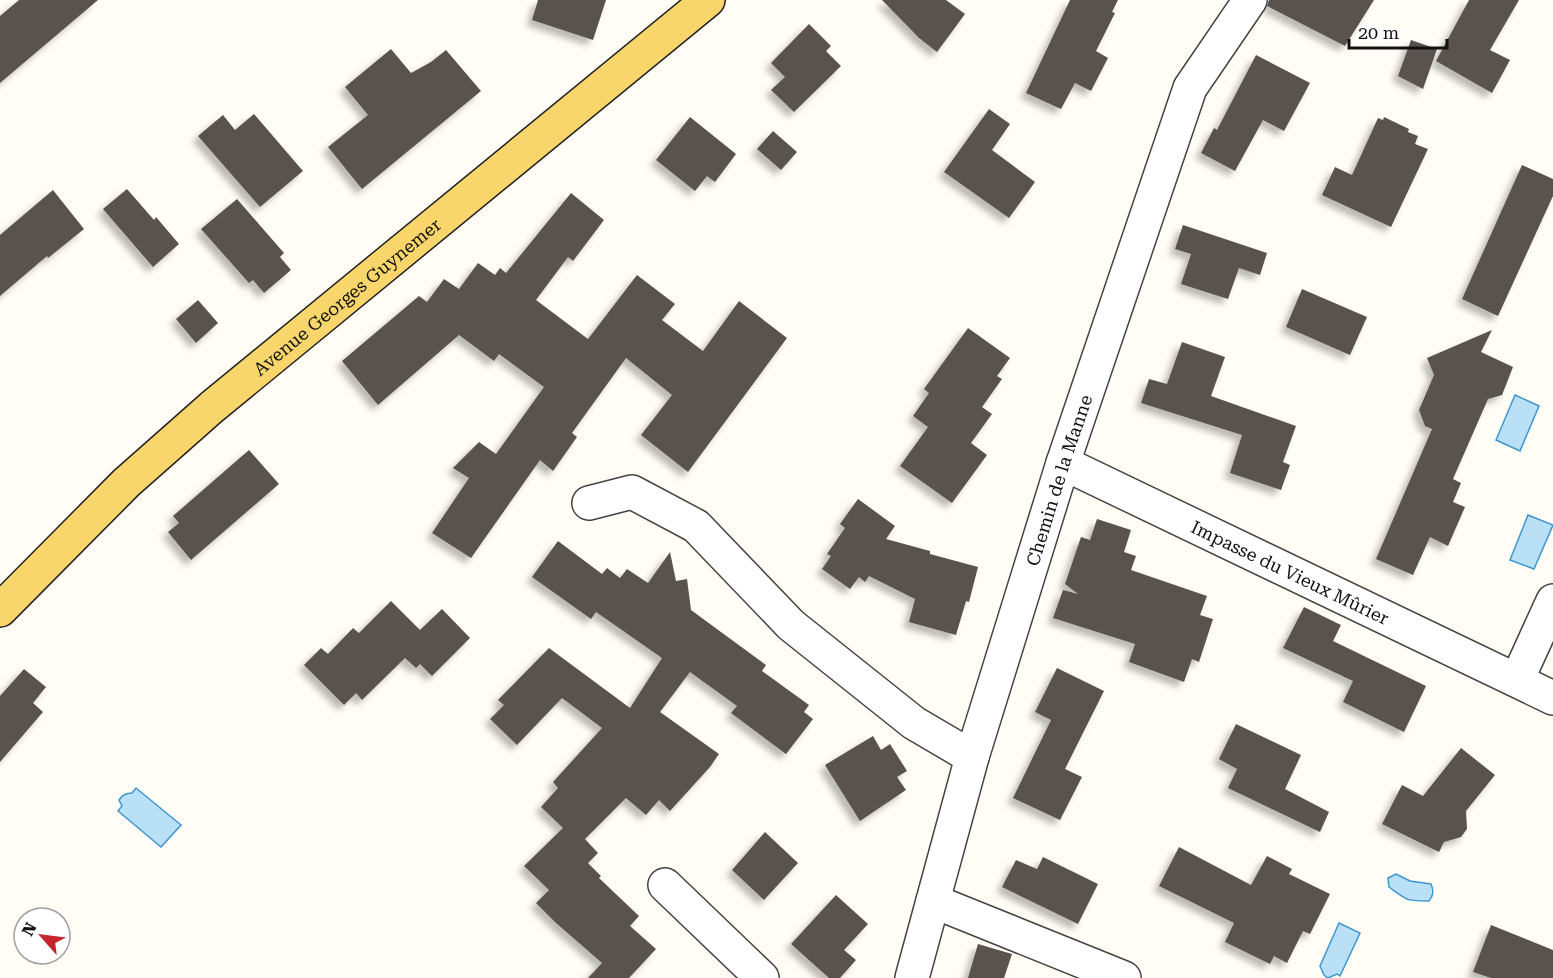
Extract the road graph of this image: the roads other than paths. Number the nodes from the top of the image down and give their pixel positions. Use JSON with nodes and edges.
{"nodes":[{"id":1,"x":708,"y":0,"type":"edge"},
{"id":2,"x":1250,"y":0,"type":"edge"},
{"id":3,"x":1064,"y":463,"type":"junction"},
{"id":4,"x":589,"y":503,"type":"dead end"},
{"id":5,"x":1553,"y":601,"type":"edge"},
{"id":6,"x":0,"y":610,"type":"edge"},
{"id":7,"x":1517,"y":680,"type":"junction"},
{"id":8,"x":1553,"y":698,"type":"edge"},
{"id":9,"x":972,"y":757,"type":"junction"},
{"id":10,"x":665,"y":885,"type":"dead end"},
{"id":11,"x":933,"y":901,"type":"junction"},
{"id":12,"x":762,"y":978,"type":"edge"},
{"id":13,"x":912,"y":978,"type":"edge"},
{"id":14,"x":1124,"y":978,"type":"edge"}],
"edges":[{"from":1,"to":6,"type":"main road","name":"Avenue Georges Guynemer"},
{"from":2,"to":3,"type":"street","name":"Chemin de la Manne"},
{"from":3,"to":7,"type":"street","name":"Impasse du Vieux Mûrier"},
{"from":3,"to":9,"type":"street","name":"Chemin de la Manne"},
{"from":4,"to":9,"type":"street"},
{"from":5,"to":7,"type":"street"},
{"from":7,"to":8,"type":"street","name":"Impasse du Vieux Mûrier"},
{"from":9,"to":11,"type":"street","name":"Chemin de la Manne"},
{"from":10,"to":12,"type":"street"},
{"from":11,"to":13,"type":"street","name":"Chemin de la Manne"},
{"from":11,"to":14,"type":"street"}]}
